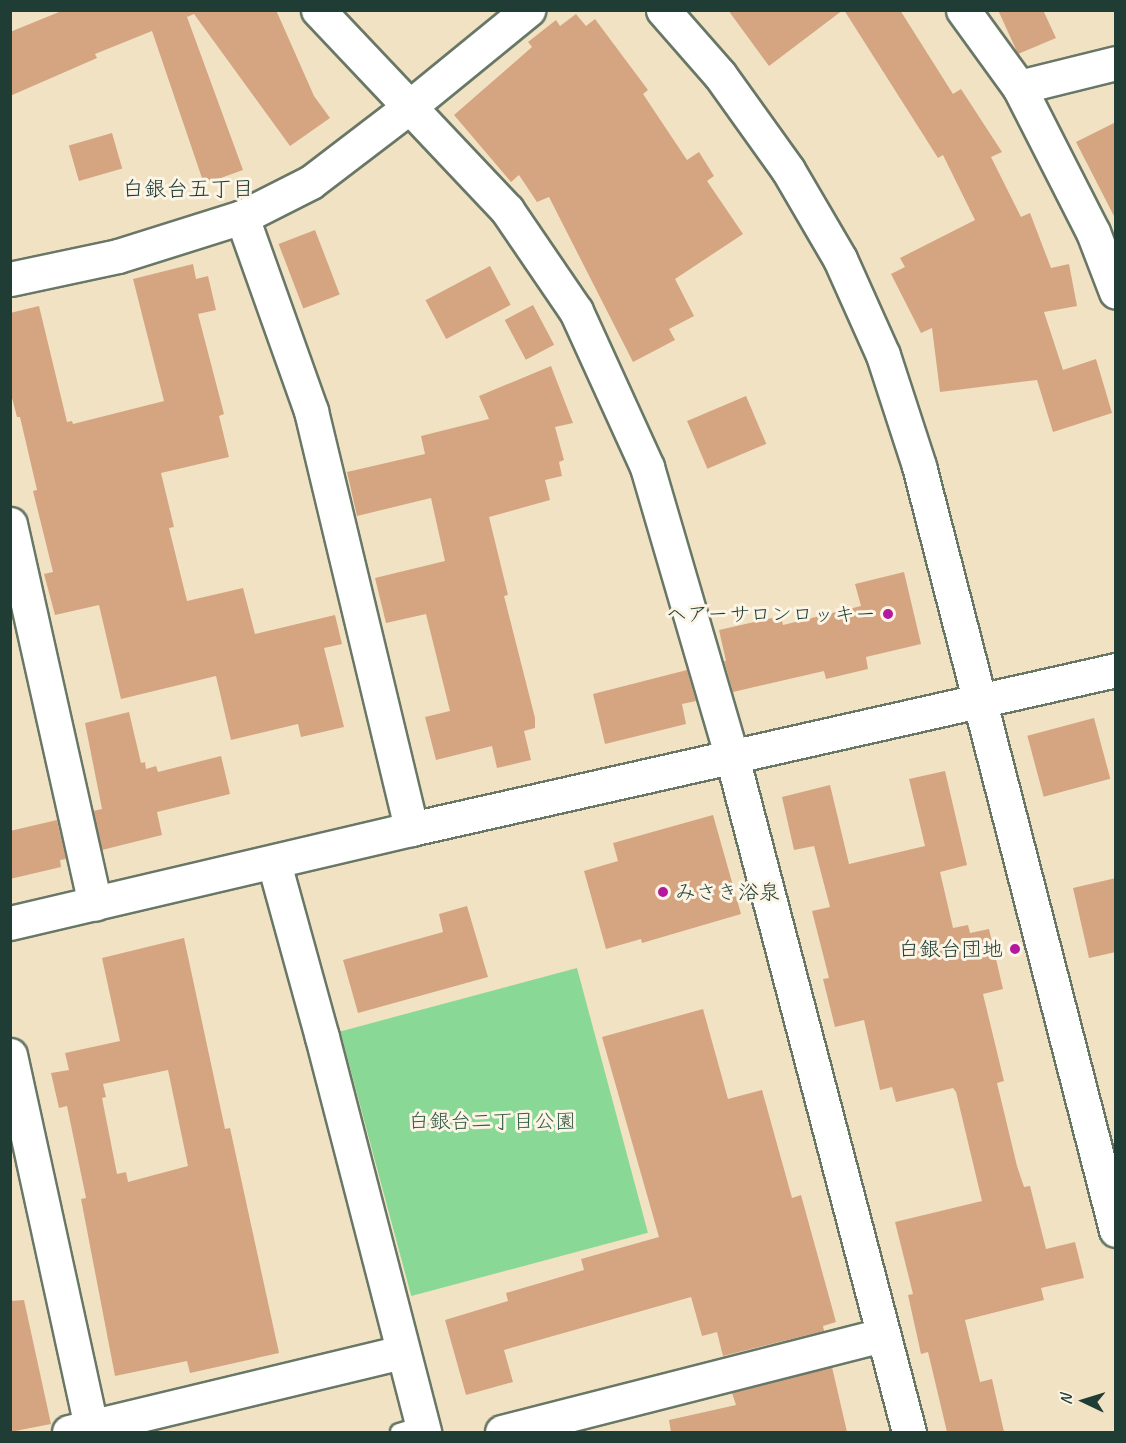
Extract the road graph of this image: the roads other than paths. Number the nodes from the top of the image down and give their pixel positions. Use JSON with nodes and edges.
{"nodes":[{"id":1,"x":318,"y":10,"type":"edge"},
{"id":2,"x":528,"y":10,"type":"edge"},
{"id":3,"x":663,"y":10,"type":"edge"},
{"id":4,"x":963,"y":10,"type":"edge"},
{"id":5,"x":1116,"y":63,"type":"edge"},
{"id":6,"x":1019,"y":87,"type":"junction"},
{"id":7,"x":409,"y":107,"type":"junction"},
{"id":8,"x":242,"y":217,"type":"junction"},
{"id":9,"x":10,"y":279,"type":"edge"},
{"id":10,"x":1116,"y":292,"type":"edge"},
{"id":11,"x":10,"y":524,"type":"edge"},
{"id":12,"x":1116,"y":670,"type":"edge"},
{"id":13,"x":980,"y":703,"type":"junction"},
{"id":14,"x":732,"y":757,"type":"junction"},
{"id":15,"x":411,"y":829,"type":"junction"},
{"id":16,"x":274,"y":863,"type":"junction"},
{"id":17,"x":95,"y":904,"type":"junction"},
{"id":18,"x":10,"y":923,"type":"edge"},
{"id":19,"x":10,"y":1056,"type":"edge"},
{"id":20,"x":1116,"y":1230,"type":"edge"},
{"id":21,"x":882,"y":1335,"type":"junction"},
{"id":22,"x":402,"y":1352,"type":"junction"},
{"id":23,"x":80,"y":1430,"type":"edge"},
{"id":24,"x":415,"y":1430,"type":"edge"},
{"id":25,"x":502,"y":1432,"type":"edge"},
{"id":26,"x":909,"y":1432,"type":"edge"}],
"edges":[{"from":1,"to":7,"type":"street"},
{"from":2,"to":7,"type":"street"},
{"from":3,"to":13,"type":"street"},
{"from":4,"to":6,"type":"street"},
{"from":5,"to":6,"type":"street"},
{"from":6,"to":10,"type":"street"},
{"from":7,"to":8,"type":"street"},
{"from":7,"to":14,"type":"street"},
{"from":8,"to":9,"type":"street"},
{"from":8,"to":15,"type":"street"},
{"from":11,"to":17,"type":"street"},
{"from":12,"to":13,"type":"street"},
{"from":13,"to":14,"type":"street"},
{"from":13,"to":20,"type":"street"},
{"from":14,"to":15,"type":"street"},
{"from":14,"to":21,"type":"street"},
{"from":15,"to":16,"type":"street"},
{"from":16,"to":17,"type":"street"},
{"from":16,"to":22,"type":"street"},
{"from":17,"to":18,"type":"street"},
{"from":19,"to":23,"type":"street"},
{"from":21,"to":25,"type":"street"},
{"from":21,"to":26,"type":"street"},
{"from":22,"to":23,"type":"street"},
{"from":22,"to":24,"type":"street"}]}
